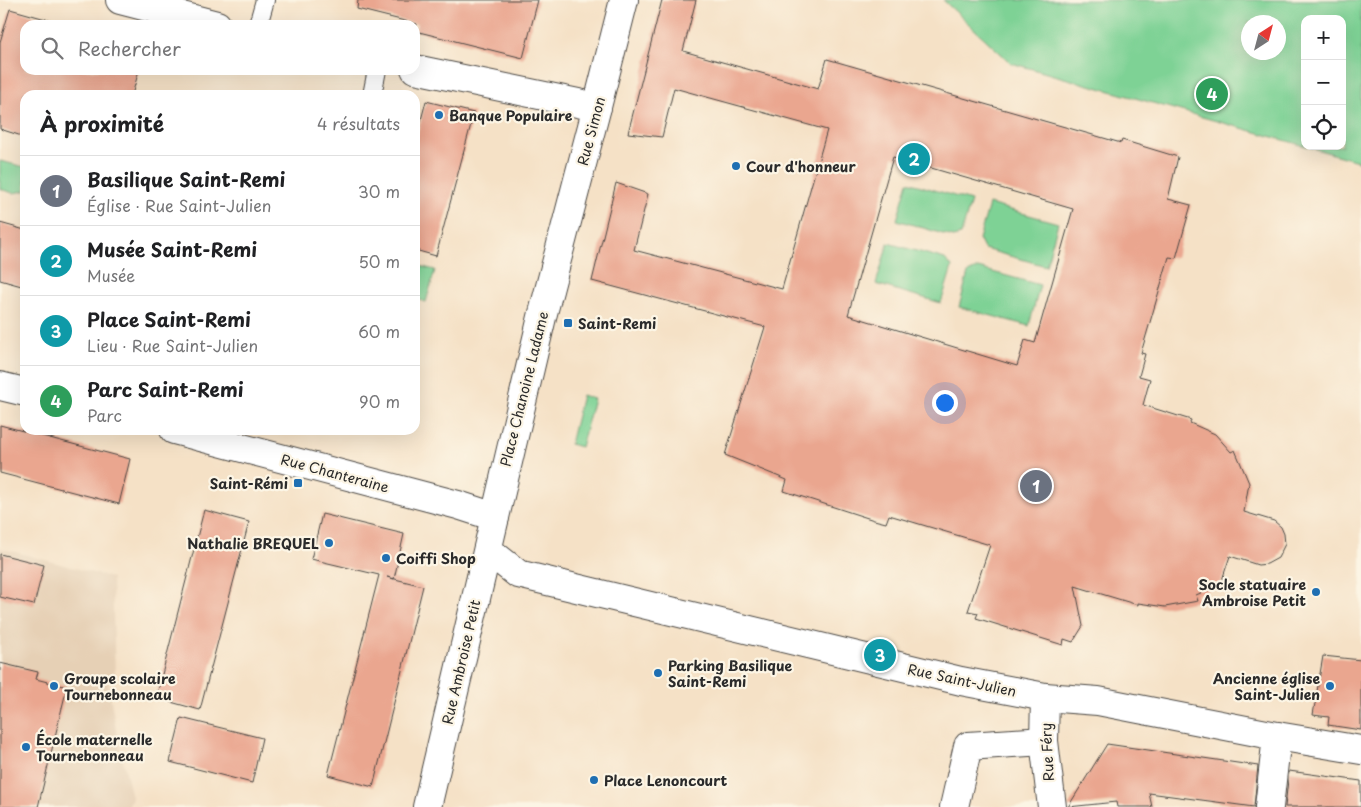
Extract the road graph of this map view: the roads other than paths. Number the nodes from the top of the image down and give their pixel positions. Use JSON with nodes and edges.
{"nodes":[{"id":1,"x":120,"y":0,"type":"edge"},
{"id":2,"x":265,"y":0,"type":"edge"},
{"id":3,"x":624,"y":0,"type":"edge"},
{"id":4,"x":197,"y":20,"type":"edge"},
{"id":5,"x":259,"y":20,"type":"edge"},
{"id":6,"x":420,"y":70,"type":"edge"},
{"id":7,"x":377,"y":75,"type":"edge"},
{"id":8,"x":373,"y":90,"type":"edge"},
{"id":9,"x":597,"y":107,"type":"junction"},
{"id":10,"x":556,"y":262,"type":"joint"},
{"id":11,"x":0,"y":386,"type":"edge"},
{"id":12,"x":20,"y":391,"type":"edge"},
{"id":13,"x":193,"y":435,"type":"edge"},
{"id":14,"x":495,"y":517,"type":"junction"},
{"id":15,"x":488,"y":550,"type":"junction"},
{"id":16,"x":1045,"y":697,"type":"junction"},
{"id":17,"x":1277,"y":736,"type":"junction"},
{"id":18,"x":1044,"y":742,"type":"junction"},
{"id":19,"x":1361,"y":750,"type":"edge"},
{"id":20,"x":427,"y":807,"type":"edge"},
{"id":21,"x":954,"y":807,"type":"edge"},
{"id":22,"x":1052,"y":807,"type":"edge"},
{"id":23,"x":1270,"y":807,"type":"edge"}],
"edges":[{"from":1,"to":4,"type":"street"},
{"from":2,"to":5,"type":"lane"},
{"from":3,"to":9,"type":"street","name":"Rue Simon"},
{"from":6,"to":9,"type":"street"},
{"from":7,"to":8,"type":"lane"},
{"from":9,"to":10,"type":"street","name":"Rue Simon"},
{"from":10,"to":14,"type":"street","name":"Place Chanoine Ladame"},
{"from":11,"to":12,"type":"street"},
{"from":13,"to":14,"type":"street","name":"Rue Chanteraine"},
{"from":14,"to":15,"type":"street","name":"Rue Ambroise Petit"},
{"from":15,"to":16,"type":"street","name":"Rue Saint-Julien"},
{"from":15,"to":20,"type":"street","name":"Rue Ambroise Petit"},
{"from":16,"to":17,"type":"street","name":"Rue Saint-Julien"},
{"from":16,"to":18,"type":"street","name":"Rue Féry"},
{"from":17,"to":19,"type":"street","name":"Rue Saint-Julien"},
{"from":17,"to":23,"type":"street"},
{"from":18,"to":21,"type":"street"},
{"from":18,"to":22,"type":"street","name":"Rue Féry"}]}
